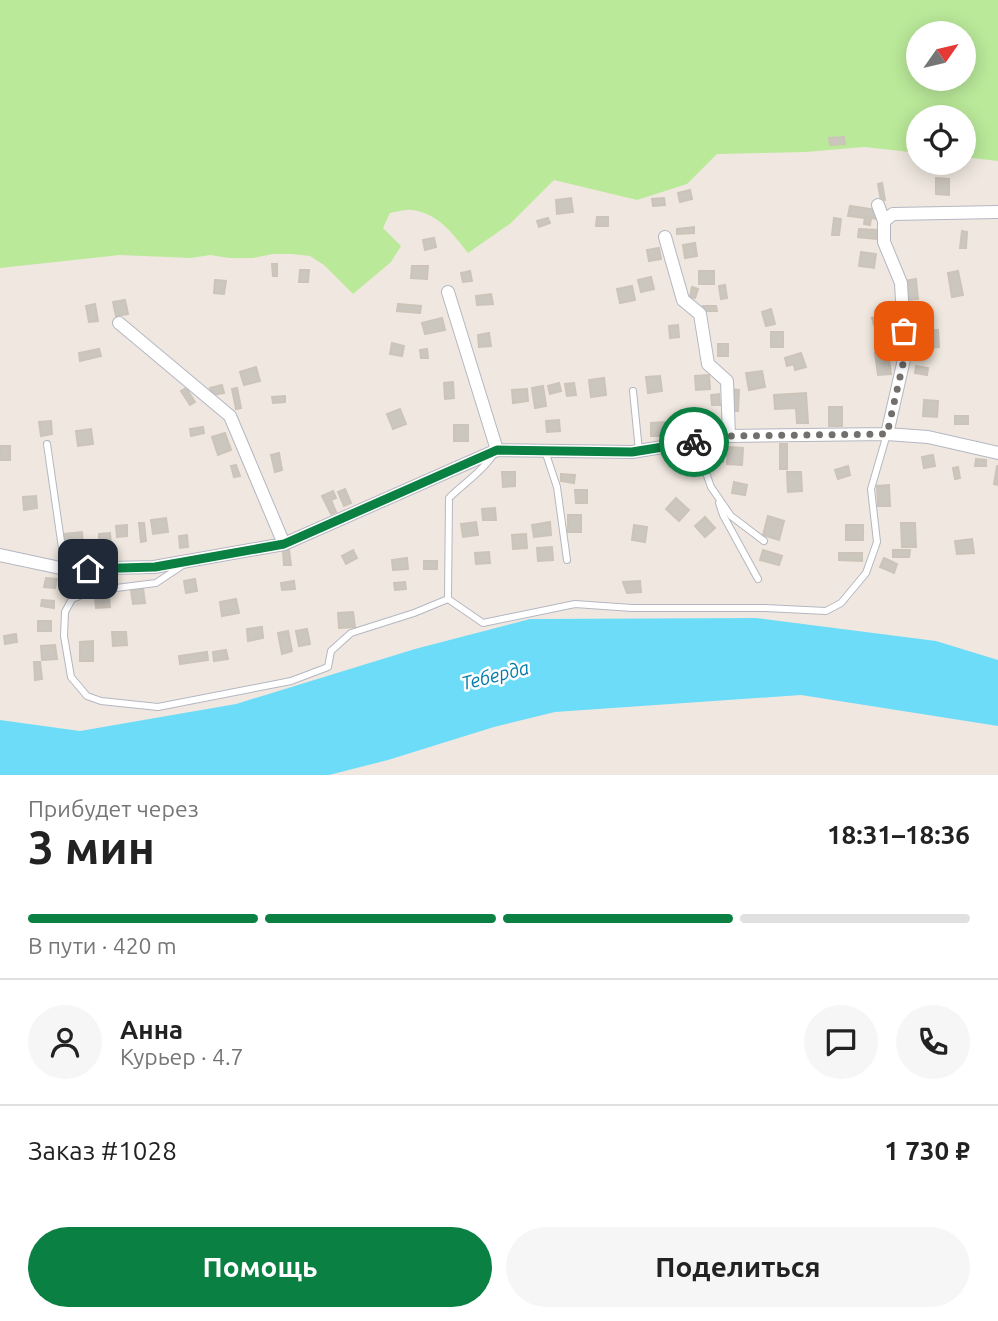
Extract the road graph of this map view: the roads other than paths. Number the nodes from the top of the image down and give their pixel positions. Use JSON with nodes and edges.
{"nodes":[{"id":1,"x":878,"y":205,"type":"dead end"},
{"id":2,"x":998,"y":212,"type":"edge"},
{"id":3,"x":884,"y":221,"type":"junction"},
{"id":4,"x":665,"y":237,"type":"dead end"},
{"id":5,"x":448,"y":292,"type":"dead end"},
{"id":6,"x":120,"y":323,"type":"dead end"},
{"id":7,"x":633,"y":391,"type":"dead end"},
{"id":8,"x":887,"y":434,"type":"junction"},
{"id":9,"x":729,"y":436,"type":"junction"},
{"id":10,"x":695,"y":442,"type":"junction"},
{"id":11,"x":47,"y":444,"type":"dead end"},
{"id":12,"x":497,"y":450,"type":"junction"},
{"id":13,"x":545,"y":451,"type":"junction"},
{"id":14,"x":639,"y":451,"type":"junction"},
{"id":15,"x":998,"y":453,"type":"edge"},
{"id":16,"x":716,"y":494,"type":"junction"},
{"id":17,"x":764,"y":541,"type":"dead end"},
{"id":18,"x":284,"y":544,"type":"junction"},
{"id":19,"x":0,"y":555,"type":"edge"},
{"id":20,"x":567,"y":560,"type":"dead end"},
{"id":21,"x":189,"y":561,"type":"junction"},
{"id":22,"x":65,"y":569,"type":"junction"},
{"id":23,"x":758,"y":579,"type":"dead end"},
{"id":24,"x":448,"y":599,"type":"junction"}],
"edges":[{"from":1,"to":3,"type":"street"},
{"from":2,"to":3,"type":"street"},
{"from":3,"to":8,"type":"street"},
{"from":4,"to":9,"type":"street"},
{"from":5,"to":12,"type":"street"},
{"from":6,"to":18,"type":"street"},
{"from":7,"to":14,"type":"lane"},
{"from":8,"to":9,"type":"street"},
{"from":8,"to":15,"type":"street"},
{"from":8,"to":24,"type":"lane"},
{"from":9,"to":10,"type":"street"},
{"from":10,"to":14,"type":"street"},
{"from":10,"to":16,"type":"lane"},
{"from":11,"to":22,"type":"lane"},
{"from":12,"to":13,"type":"street"},
{"from":12,"to":18,"type":"street"},
{"from":12,"to":24,"type":"lane"},
{"from":13,"to":14,"type":"street"},
{"from":13,"to":20,"type":"lane"},
{"from":16,"to":17,"type":"lane"},
{"from":16,"to":23,"type":"lane"},
{"from":18,"to":21,"type":"street"},
{"from":19,"to":22,"type":"street"},
{"from":21,"to":22,"type":"street"},
{"from":21,"to":24,"type":"lane"}]}
